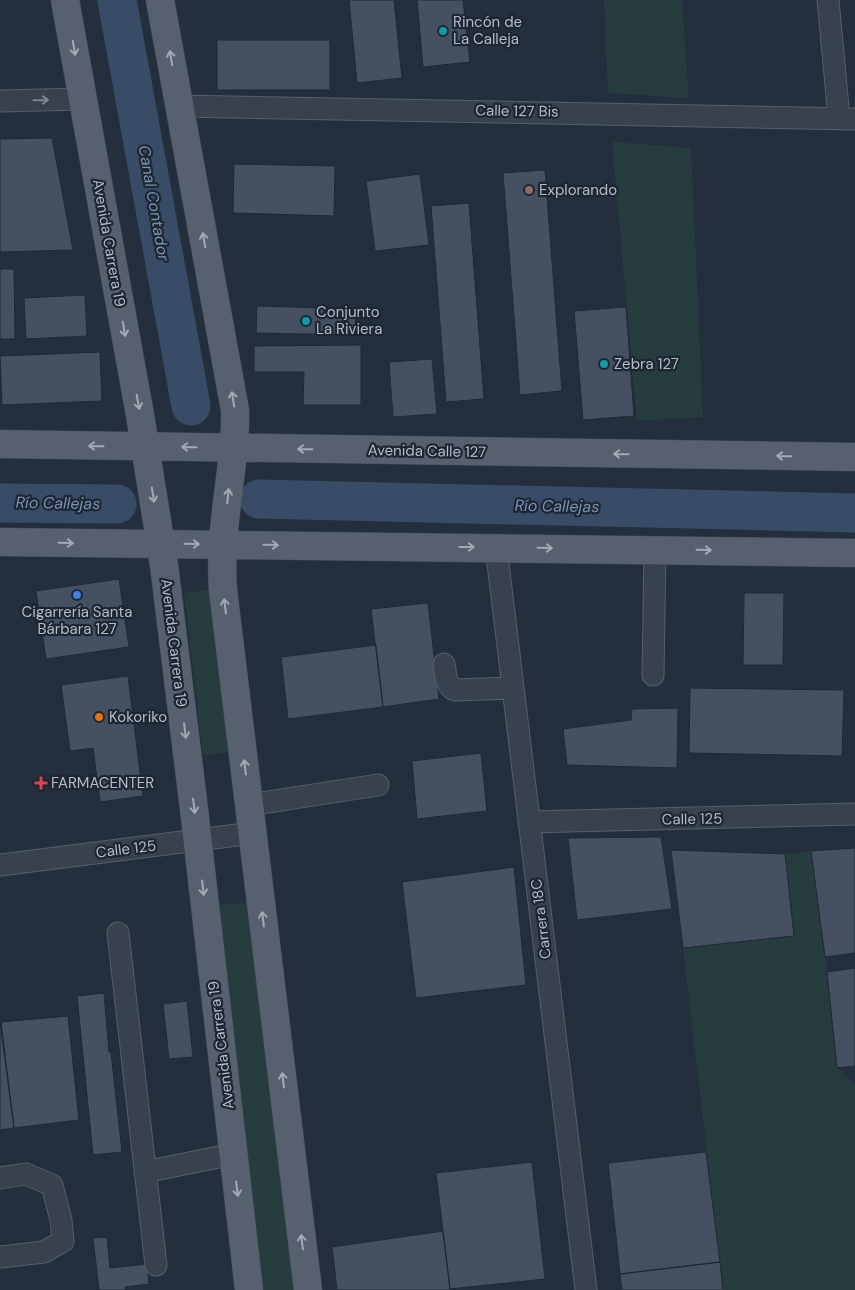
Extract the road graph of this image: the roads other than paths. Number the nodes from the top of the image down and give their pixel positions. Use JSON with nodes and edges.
{"nodes":[{"id":1,"x":65,"y":0,"type":"edge"},
{"id":2,"x":160,"y":0,"type":"edge"},
{"id":3,"x":828,"y":0,"type":"edge"},
{"id":4,"x":83,"y":99,"type":"junction"},
{"id":5,"x":0,"y":101,"type":"edge"},
{"id":6,"x":180,"y":106,"type":"junction"},
{"id":7,"x":847,"y":118,"type":"edge"},
{"id":8,"x":0,"y":444,"type":"edge"},
{"id":9,"x":145,"y":447,"type":"junction"},
{"id":10,"x":233,"y":448,"type":"junction"},
{"id":11,"x":848,"y":460,"type":"edge"},
{"id":12,"x":855,"y":534,"type":"edge"},
{"id":13,"x":0,"y":542,"type":"edge"},
{"id":14,"x":161,"y":544,"type":"junction"},
{"id":15,"x":223,"y":544,"type":"junction"},
{"id":16,"x":496,"y":547,"type":"junction"},
{"id":17,"x":655,"y":549,"type":"junction"},
{"id":18,"x":781,"y":551,"type":"junction"},
{"id":19,"x":855,"y":553,"type":"edge"},
{"id":20,"x":444,"y":664,"type":"dead end"},
{"id":21,"x":653,"y":675,"type":"dead end"},
{"id":22,"x":513,"y":688,"type":"junction"},
{"id":23,"x":378,"y":785,"type":"dead end"},
{"id":24,"x":249,"y":805,"type":"junction"},
{"id":25,"x":855,"y":814,"type":"edge"},
{"id":26,"x":529,"y":822,"type":"junction"},
{"id":27,"x":253,"y":833,"type":"junction"},
{"id":28,"x":197,"y":840,"type":"junction"},
{"id":29,"x":0,"y":865,"type":"edge"},
{"id":30,"x":118,"y":933,"type":"dead end"},
{"id":31,"x":234,"y":1154,"type":"junction"},
{"id":32,"x":145,"y":1172,"type":"junction"},
{"id":33,"x":0,"y":1178,"type":"edge"},
{"id":34,"x":0,"y":1257,"type":"edge"},
{"id":35,"x":156,"y":1265,"type":"dead end"},
{"id":36,"x":249,"y":1290,"type":"edge"},
{"id":37,"x":308,"y":1290,"type":"edge"},
{"id":38,"x":586,"y":1290,"type":"edge"}],
"edges":[{"from":1,"to":4,"type":"main road","name":"Avenida Carrera 19","one_way":true},
{"from":6,"to":2,"type":"main road","one_way":true},
{"from":3,"to":7,"type":"street"},
{"from":5,"to":4,"type":"street","one_way":true},
{"from":4,"to":9,"type":"main road","name":"Avenida Carrera 19","one_way":true},
{"from":6,"to":7,"type":"street","name":"Calle 127 Bis"},
{"from":10,"to":6,"type":"main road","one_way":true},
{"from":9,"to":8,"type":"main road","name":"Avenida Calle 127","one_way":true},
{"from":10,"to":9,"type":"main road","name":"Avenida Calle 127","one_way":true},
{"from":9,"to":14,"type":"main road","name":"Avenida Carrera 19","one_way":true},
{"from":11,"to":10,"type":"main road","name":"Avenida Calle 127","one_way":true},
{"from":15,"to":10,"type":"main road","one_way":true},
{"from":12,"to":18,"type":"main road"},
{"from":13,"to":14,"type":"main road","one_way":true},
{"from":14,"to":15,"type":"main road","one_way":true},
{"from":14,"to":28,"type":"main road","name":"Avenida Carrera 19","one_way":true},
{"from":15,"to":16,"type":"main road","one_way":true},
{"from":24,"to":15,"type":"main road","one_way":true},
{"from":16,"to":17,"type":"main road","one_way":true},
{"from":16,"to":22,"type":"street","name":"Carrera 18C"},
{"from":17,"to":18,"type":"main road","one_way":true},
{"from":17,"to":21,"type":"street"},
{"from":18,"to":19,"type":"main road"},
{"from":20,"to":22,"type":"street"},
{"from":22,"to":26,"type":"street","name":"Carrera 18C"},
{"from":23,"to":24,"type":"street"},
{"from":24,"to":27,"type":"main road"},
{"from":25,"to":26,"type":"street","name":"Calle 125"},
{"from":26,"to":38,"type":"street","name":"Carrera 18C"},
{"from":27,"to":28,"type":"street","name":"Calle 125"},
{"from":37,"to":27,"type":"main road","one_way":true},
{"from":28,"to":29,"type":"street","name":"Calle 125"},
{"from":28,"to":31,"type":"main road","name":"Avenida Carrera 19","one_way":true},
{"from":30,"to":32,"type":"street"},
{"from":31,"to":32,"type":"street"},
{"from":31,"to":36,"type":"main road","name":"Avenida Carrera 19","one_way":true},
{"from":32,"to":35,"type":"street"},
{"from":33,"to":34,"type":"street"}]}
